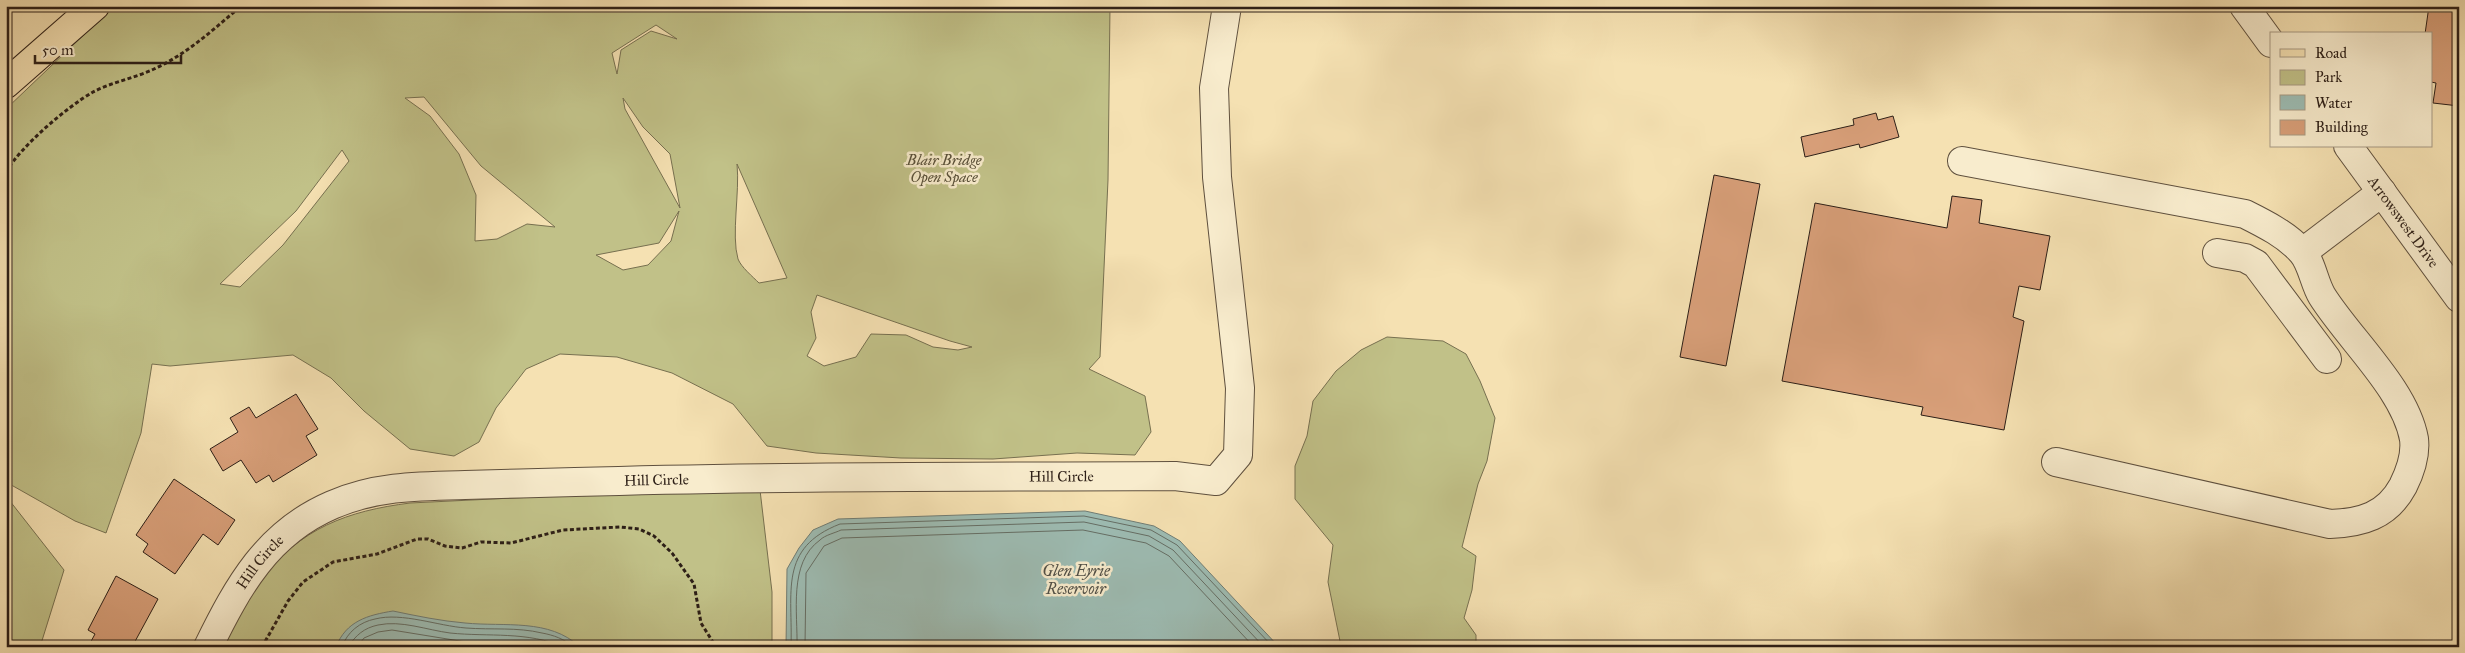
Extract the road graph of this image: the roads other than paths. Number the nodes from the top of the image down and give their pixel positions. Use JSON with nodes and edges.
{"nodes":[{"id":1,"x":95,"y":6,"type":"edge"},
{"id":2,"x":1227,"y":6,"type":"edge"},
{"id":3,"x":2244,"y":6,"type":"edge"},
{"id":4,"x":2270,"y":42,"type":"edge"},
{"id":5,"x":6,"y":84,"type":"edge"},
{"id":6,"x":2349,"y":148,"type":"edge"},
{"id":7,"x":1962,"y":161,"type":"dead end"},
{"id":8,"x":2382,"y":192,"type":"junction"},
{"id":9,"x":2303,"y":252,"type":"junction"},
{"id":10,"x":2217,"y":253,"type":"dead end"},
{"id":11,"x":2459,"y":298,"type":"edge"},
{"id":12,"x":2326,"y":359,"type":"dead end"},
{"id":13,"x":2056,"y":462,"type":"dead end"},
{"id":14,"x":208,"y":647,"type":"edge"}],
"edges":[{"from":1,"to":5,"type":"main road"},
{"from":2,"to":14,"type":"street","name":"Hill Circle"},
{"from":3,"to":4,"type":"street"},
{"from":6,"to":8,"type":"street","name":"Arrowswest Drive"},
{"from":7,"to":9,"type":"street"},
{"from":8,"to":9,"type":"street"},
{"from":8,"to":11,"type":"street","name":"Arrowswest Drive"},
{"from":9,"to":13,"type":"street"},
{"from":10,"to":12,"type":"street"}]}
